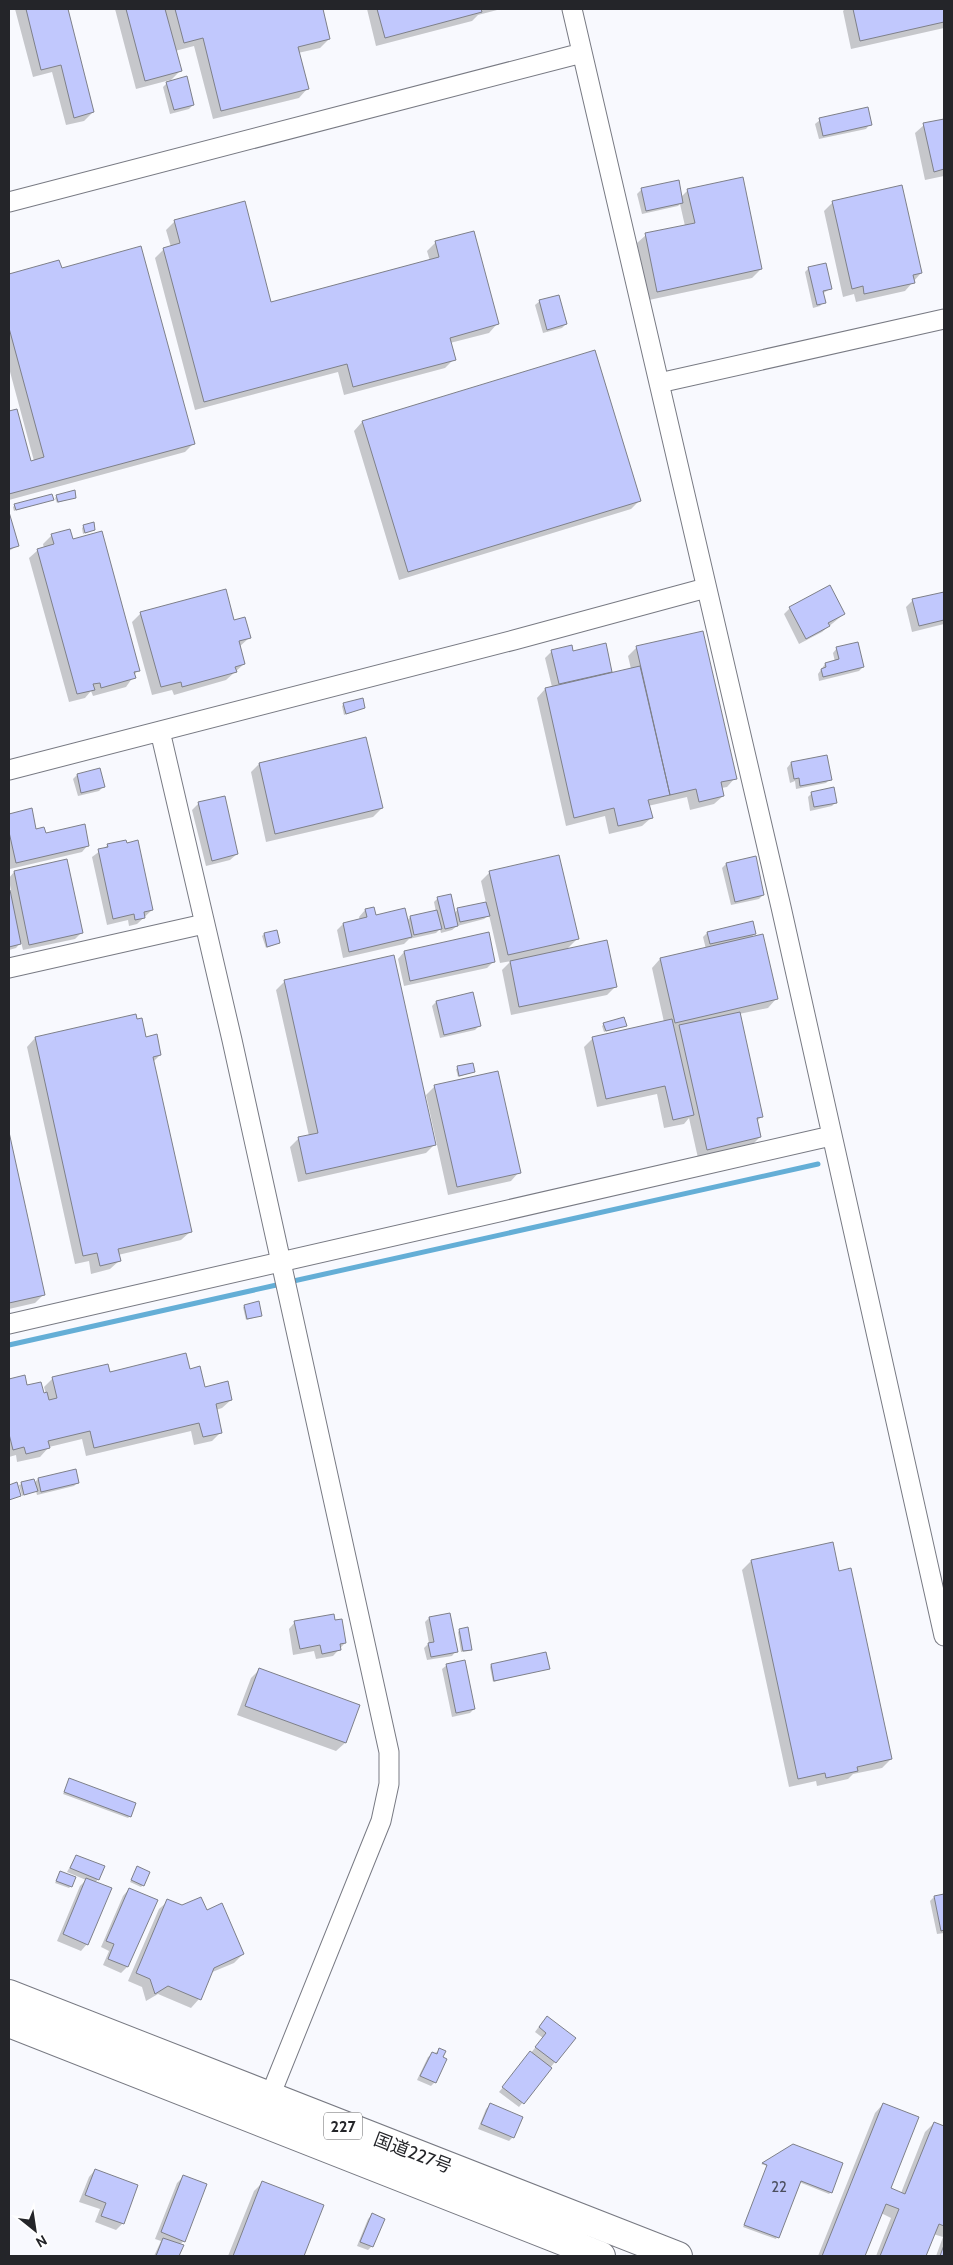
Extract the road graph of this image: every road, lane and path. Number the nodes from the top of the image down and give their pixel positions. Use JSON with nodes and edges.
{"nodes":[{"id":1,"x":572,"y":9,"type":"edge"},
{"id":2,"x":582,"y":53,"type":"junction"},
{"id":3,"x":9,"y":202,"type":"edge"},
{"id":4,"x":944,"y":319,"type":"edge"},
{"id":5,"x":659,"y":383,"type":"junction"},
{"id":6,"x":706,"y":588,"type":"junction"},
{"id":7,"x":160,"y":731,"type":"junction"},
{"id":8,"x":9,"y":770,"type":"edge"},
{"id":9,"x":204,"y":924,"type":"junction"},
{"id":10,"x":9,"y":968,"type":"edge"},
{"id":11,"x":831,"y":1136,"type":"junction"},
{"id":12,"x":283,"y":1276,"type":"junction"},
{"id":13,"x":9,"y":1324,"type":"edge"},
{"id":14,"x":944,"y":1636,"type":"edge"},
{"id":15,"x":9,"y":1994,"type":"edge"},
{"id":16,"x":9,"y":2023,"type":"edge"},
{"id":17,"x":270,"y":2096,"type":"junction"},
{"id":18,"x":260,"y":2122,"type":"junction"},
{"id":19,"x":601,"y":2256,"type":"edge"},
{"id":20,"x":678,"y":2256,"type":"edge"}],
"edges":[{"from":1,"to":2,"type":"street"},
{"from":2,"to":3,"type":"street"},
{"from":2,"to":5,"type":"street"},
{"from":4,"to":5,"type":"street"},
{"from":5,"to":6,"type":"street"},
{"from":6,"to":7,"type":"street"},
{"from":6,"to":11,"type":"street"},
{"from":7,"to":8,"type":"street"},
{"from":7,"to":9,"type":"street"},
{"from":9,"to":10,"type":"street"},
{"from":9,"to":12,"type":"street"},
{"from":11,"to":12,"type":"street"},
{"from":11,"to":14,"type":"street"},
{"from":12,"to":13,"type":"street"},
{"from":12,"to":17,"type":"street"},
{"from":15,"to":17,"type":"highway","name":"国道227号","number":"227"},
{"from":16,"to":18,"type":"highway","name":"国道227号","number":"227"},
{"from":17,"to":18,"type":"street"},
{"from":17,"to":20,"type":"highway","name":"国道227号","number":"227"},
{"from":18,"to":19,"type":"highway","name":"国道227号","number":"227"}]}
